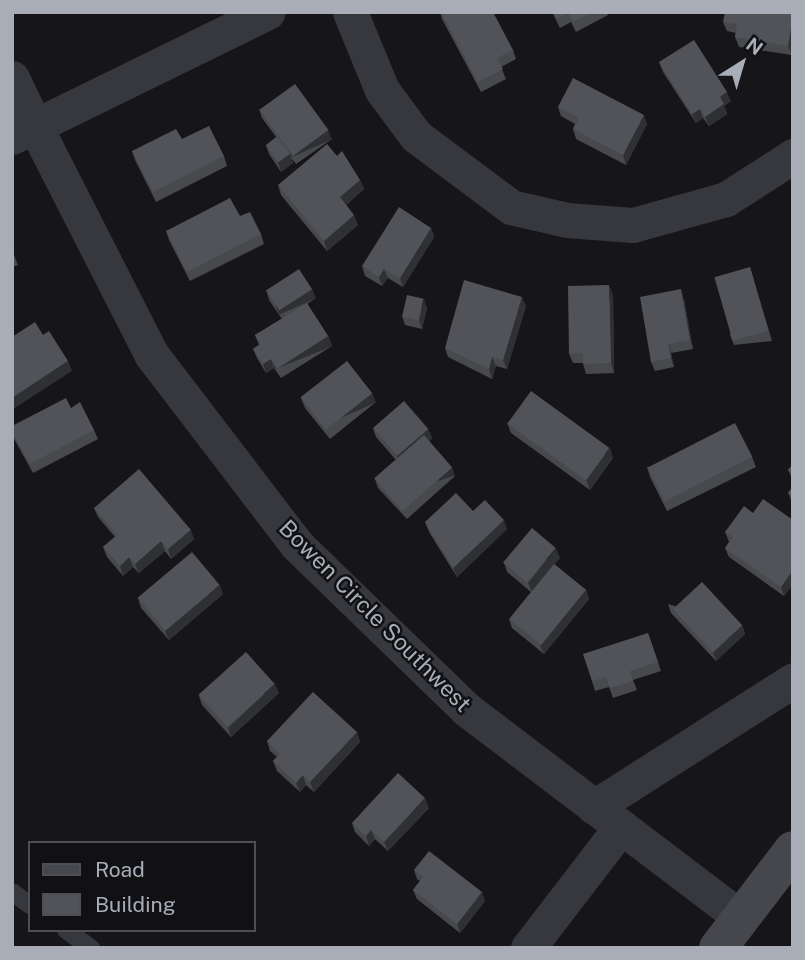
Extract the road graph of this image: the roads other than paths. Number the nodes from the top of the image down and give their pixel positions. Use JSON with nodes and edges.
{"nodes":[{"id":1,"x":268,"y":12,"type":"edge"},
{"id":2,"x":350,"y":12,"type":"edge"},
{"id":3,"x":12,"y":78,"type":"edge"},
{"id":4,"x":24,"y":131,"type":"edge"},
{"id":5,"x":793,"y":156,"type":"edge"},
{"id":6,"x":793,"y":680,"type":"edge"},
{"id":7,"x":608,"y":817,"type":"junction"},
{"id":8,"x":793,"y":850,"type":"edge"},
{"id":9,"x":12,"y":892,"type":"edge"},
{"id":10,"x":28,"y":904,"type":"edge"},
{"id":11,"x":741,"y":918,"type":"junction"},
{"id":12,"x":69,"y":932,"type":"edge"},
{"id":13,"x":91,"y":948,"type":"edge"},
{"id":14,"x":528,"y":948,"type":"edge"},
{"id":15,"x":718,"y":948,"type":"edge"}],
"edges":[{"from":1,"to":4,"type":"street"},
{"from":2,"to":5,"type":"street"},
{"from":3,"to":4,"type":"street","name":"Bowen Circle Southwest"},
{"from":4,"to":7,"type":"street","name":"Bowen Circle Southwest"},
{"from":6,"to":7,"type":"street"},
{"from":7,"to":11,"type":"street","name":"Bowen Circle Southwest"},
{"from":7,"to":14,"type":"street"},
{"from":8,"to":11,"type":"main road"},
{"from":9,"to":10,"type":"lane"},
{"from":11,"to":15,"type":"main road"},
{"from":12,"to":13,"type":"lane"}]}
